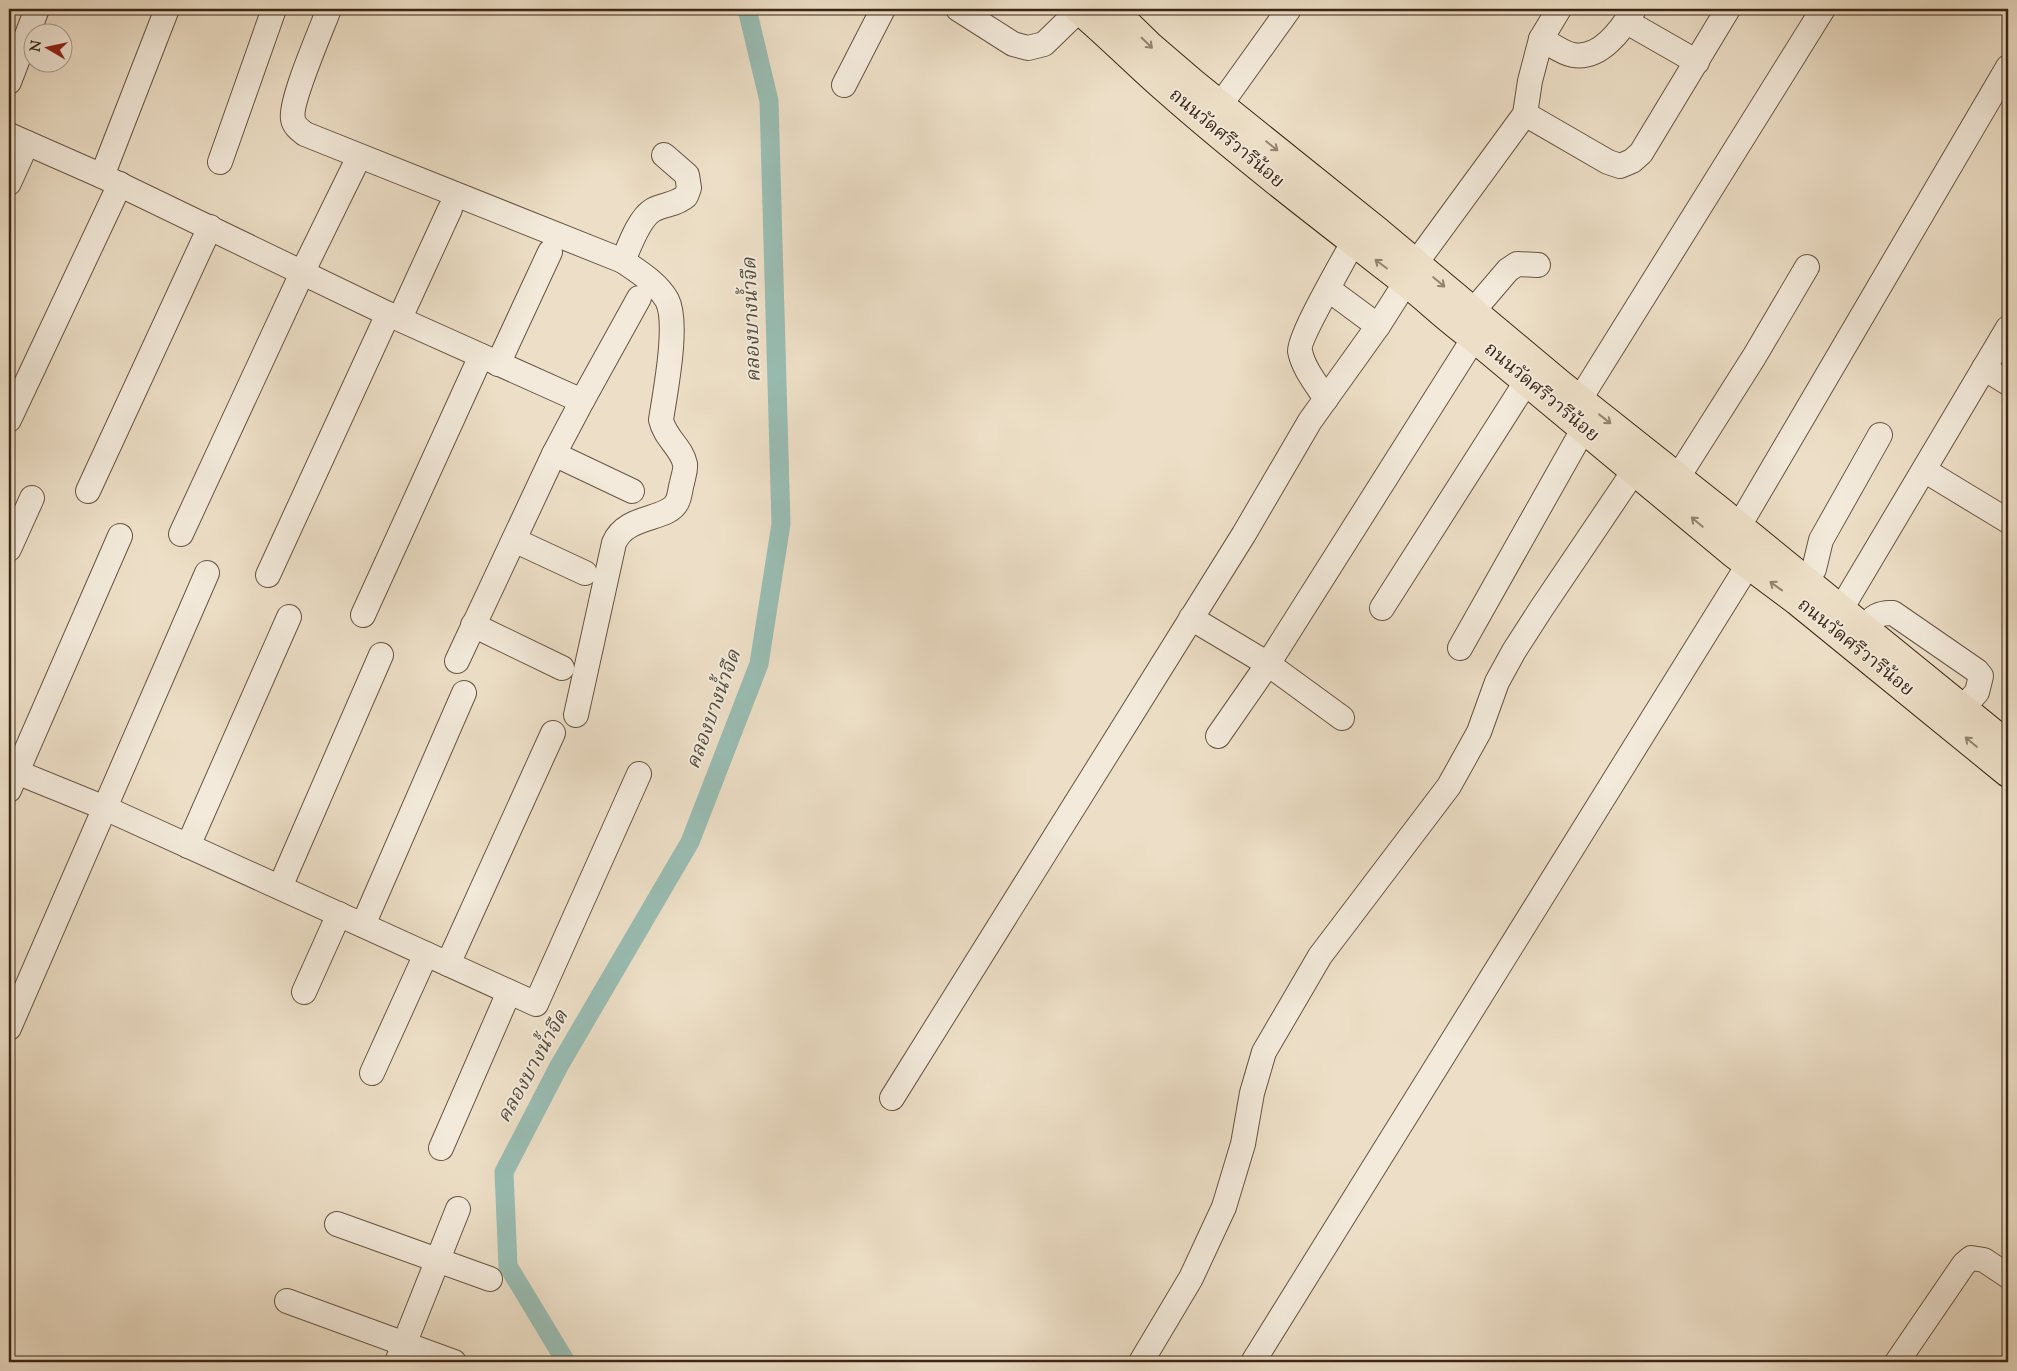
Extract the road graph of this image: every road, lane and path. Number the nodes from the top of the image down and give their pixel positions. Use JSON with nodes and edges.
{"nodes":[{"id":1,"x":37,"y":9,"type":"edge"},
{"id":2,"x":167,"y":9,"type":"edge"},
{"id":3,"x":274,"y":9,"type":"edge"},
{"id":4,"x":329,"y":9,"type":"edge"},
{"id":5,"x":883,"y":9,"type":"edge"},
{"id":6,"x":958,"y":9,"type":"edge"},
{"id":7,"x":1078,"y":9,"type":"edge"},
{"id":8,"x":1112,"y":9,"type":"edge"},
{"id":9,"x":1289,"y":9,"type":"edge"},
{"id":10,"x":1560,"y":9,"type":"edge"},
{"id":11,"x":1728,"y":9,"type":"edge"},
{"id":12,"x":1822,"y":9,"type":"edge"},
{"id":13,"x":1630,"y":15,"type":"edge"},
{"id":14,"x":1541,"y":39,"type":"junction"},
{"id":15,"x":1697,"y":62,"type":"junction"},
{"id":16,"x":2008,"y":67,"type":"edge"},
{"id":17,"x":9,"y":82,"type":"edge"},
{"id":18,"x":844,"y":85,"type":"dead end"},
{"id":19,"x":1221,"y":104,"type":"junction"},
{"id":20,"x":1525,"y":114,"type":"junction"},
{"id":21,"x":18,"y":139,"type":"edge"},
{"id":22,"x":664,"y":155,"type":"dead end"},
{"id":23,"x":220,"y":162,"type":"dead end"},
{"id":24,"x":354,"y":167,"type":"dead end"},
{"id":25,"x":111,"y":180,"type":"junction"},
{"id":26,"x":9,"y":183,"type":"edge"},
{"id":27,"x":450,"y":209,"type":"dead end"},
{"id":28,"x":210,"y":227,"type":"junction"},
{"id":29,"x":1353,"y":242,"type":"junction"},
{"id":30,"x":550,"y":252,"type":"dead end"},
{"id":31,"x":623,"y":261,"type":"junction"},
{"id":32,"x":1538,"y":265,"type":"dead end"},
{"id":33,"x":1807,"y":267,"type":"dead end"},
{"id":34,"x":303,"y":271,"type":"junction"},
{"id":35,"x":1411,"y":272,"type":"junction"},
{"id":36,"x":1328,"y":290,"type":"junction"},
{"id":37,"x":640,"y":298,"type":"dead end"},
{"id":38,"x":1473,"y":311,"type":"junction"},
{"id":39,"x":394,"y":316,"type":"junction"},
{"id":40,"x":1378,"y":326,"type":"junction"},
{"id":41,"x":2008,"y":328,"type":"edge"},
{"id":42,"x":1474,"y":338,"type":"junction"},
{"id":43,"x":490,"y":360,"type":"junction"},
{"id":44,"x":1984,"y":368,"type":"junction"},
{"id":45,"x":1526,"y":382,"type":"junction"},
{"id":46,"x":2008,"y":383,"type":"edge"},
{"id":47,"x":1326,"y":399,"type":"junction"},
{"id":48,"x":1580,"y":399,"type":"junction"},
{"id":49,"x":582,"y":401,"type":"junction"},
{"id":50,"x":9,"y":420,"type":"edge"},
{"id":51,"x":1584,"y":428,"type":"junction"},
{"id":52,"x":1880,"y":435,"type":"dead end"},
{"id":53,"x":554,"y":454,"type":"junction"},
{"id":54,"x":1924,"y":470,"type":"junction"},
{"id":55,"x":1634,"y":472,"type":"junction"},
{"id":56,"x":1678,"y":477,"type":"junction"},
{"id":57,"x":88,"y":491,"type":"dead end"},
{"id":58,"x":632,"y":491,"type":"dead end"},
{"id":59,"x":32,"y":498,"type":"dead end"},
{"id":60,"x":2008,"y":522,"type":"edge"},
{"id":61,"x":1739,"y":526,"type":"junction"},
{"id":62,"x":181,"y":534,"type":"dead end"},
{"id":63,"x":120,"y":536,"type":"dead end"},
{"id":64,"x":514,"y":540,"type":"junction"},
{"id":65,"x":9,"y":549,"type":"edge"},
{"id":66,"x":1755,"y":555,"type":"junction"},
{"id":67,"x":207,"y":573,"type":"dead end"},
{"id":68,"x":585,"y":573,"type":"dead end"},
{"id":69,"x":268,"y":575,"type":"dead end"},
{"id":70,"x":1807,"y":581,"type":"junction"},
{"id":71,"x":1382,"y":608,"type":"dead end"},
{"id":72,"x":1841,"y":609,"type":"junction"},
{"id":73,"x":363,"y":615,"type":"dead end"},
{"id":74,"x":289,"y":617,"type":"dead end"},
{"id":75,"x":1192,"y":618,"type":"junction"},
{"id":76,"x":474,"y":626,"type":"junction"},
{"id":77,"x":1864,"y":627,"type":"junction"},
{"id":78,"x":1460,"y":648,"type":"dead end"},
{"id":79,"x":380,"y":655,"type":"dead end"},
{"id":80,"x":457,"y":661,"type":"dead end"},
{"id":81,"x":1268,"y":664,"type":"junction"},
{"id":82,"x":562,"y":668,"type":"dead end"},
{"id":83,"x":464,"y":693,"type":"dead end"},
{"id":84,"x":1962,"y":708,"type":"junction"},
{"id":85,"x":576,"y":714,"type":"dead end"},
{"id":86,"x":1342,"y":718,"type":"dead end"},
{"id":87,"x":553,"y":733,"type":"dead end"},
{"id":88,"x":1218,"y":736,"type":"dead end"},
{"id":89,"x":2008,"y":745,"type":"edge"},
{"id":90,"x":2008,"y":773,"type":"edge"},
{"id":91,"x":10,"y":774,"type":"edge"},
{"id":92,"x":639,"y":774,"type":"dead end"},
{"id":93,"x":106,"y":808,"type":"junction"},
{"id":94,"x":188,"y":846,"type":"junction"},
{"id":95,"x":280,"y":887,"type":"junction"},
{"id":96,"x":339,"y":914,"type":"junction"},
{"id":97,"x":363,"y":925,"type":"junction"},
{"id":98,"x":426,"y":954,"type":"junction"},
{"id":99,"x":448,"y":964,"type":"junction"},
{"id":100,"x":304,"y":992,"type":"dead end"},
{"id":101,"x":509,"y":992,"type":"junction"},
{"id":102,"x":9,"y":1028,"type":"edge"},
{"id":103,"x":372,"y":1073,"type":"dead end"},
{"id":104,"x":892,"y":1098,"type":"dead end"},
{"id":105,"x":441,"y":1148,"type":"dead end"},
{"id":106,"x":458,"y":1208,"type":"dead end"},
{"id":107,"x":337,"y":1224,"type":"dead end"},
{"id":108,"x":438,"y":1260,"type":"junction"},
{"id":109,"x":2008,"y":1276,"type":"edge"},
{"id":110,"x":490,"y":1279,"type":"dead end"},
{"id":111,"x":286,"y":1301,"type":"dead end"},
{"id":112,"x":400,"y":1353,"type":"edge"},
{"id":113,"x":454,"y":1362,"type":"edge"},
{"id":114,"x":1141,"y":1362,"type":"edge"},
{"id":115,"x":1253,"y":1362,"type":"edge"},
{"id":116,"x":1897,"y":1362,"type":"edge"}],
"edges":[{"from":1,"to":17,"type":"street"},
{"from":2,"to":25,"type":"street"},
{"from":3,"to":23,"type":"street"},
{"from":4,"to":31,"type":"street"},
{"from":5,"to":18,"type":"street"},
{"from":6,"to":7,"type":"street"},
{"from":7,"to":29,"type":"main road","name":"ถนนวัดศรีวารีน้อย"},
{"from":8,"to":19,"type":"main road","name":"ถนนวัดศรีวารีน้อย","one_way":true},
{"from":9,"to":19,"type":"street"},
{"from":10,"to":14,"type":"street"},
{"from":11,"to":15,"type":"street"},
{"from":12,"to":48,"type":"street"},
{"from":13,"to":14,"type":"street"},
{"from":13,"to":15,"type":"street"},
{"from":14,"to":20,"type":"street"},
{"from":15,"to":20,"type":"street"},
{"from":16,"to":61,"type":"street"},
{"from":19,"to":35,"type":"main road","name":"ถนนวัดศรีวารีน้อย","one_way":true},
{"from":20,"to":35,"type":"street"},
{"from":21,"to":25,"type":"street"},
{"from":21,"to":26,"type":"street"},
{"from":22,"to":31,"type":"street"},
{"from":24,"to":34,"type":"street"},
{"from":25,"to":28,"type":"street"},
{"from":25,"to":50,"type":"street"},
{"from":27,"to":39,"type":"street"},
{"from":28,"to":34,"type":"street"},
{"from":28,"to":57,"type":"street"},
{"from":35,"to":29,"type":"main road","name":"ถนนวัดศรีวารีน้อย","one_way":true},
{"from":29,"to":36,"type":"street"},
{"from":30,"to":43,"type":"street"},
{"from":31,"to":85,"type":"street"},
{"from":32,"to":38,"type":"street"},
{"from":33,"to":56,"type":"street"},
{"from":34,"to":39,"type":"street"},
{"from":34,"to":62,"type":"street"},
{"from":35,"to":38,"type":"main road","name":"ถนนวัดศรีวารีน้อย","one_way":true},
{"from":35,"to":40,"type":"street"},
{"from":35,"to":42,"type":"main road","name":"ถนนวัดศรีวารีน้อย"},
{"from":36,"to":40,"type":"street"},
{"from":36,"to":47,"type":"street"},
{"from":37,"to":49,"type":"street"},
{"from":38,"to":48,"type":"main road","name":"ถนนวัดศรีวารีน้อย"},
{"from":39,"to":43,"type":"street"},
{"from":39,"to":69,"type":"street"},
{"from":40,"to":47,"type":"street"},
{"from":41,"to":44,"type":"street"},
{"from":42,"to":45,"type":"main road","name":"ถนนวัดศรีวารีน้อย"},
{"from":42,"to":81,"type":"street"},
{"from":43,"to":49,"type":"street"},
{"from":43,"to":73,"type":"street"},
{"from":44,"to":46,"type":"street"},
{"from":44,"to":54,"type":"street"},
{"from":45,"to":51,"type":"main road","name":"ถนนวัดศรีวารีน้อย"},
{"from":45,"to":71,"type":"street"},
{"from":47,"to":75,"type":"street"},
{"from":48,"to":56,"type":"main road","name":"ถนนวัดศรีวารีน้อย","one_way":true},
{"from":49,"to":53,"type":"street"},
{"from":51,"to":55,"type":"main road","name":"ถนนวัดศรีวารีน้อย"},
{"from":51,"to":78,"type":"street"},
{"from":52,"to":70,"type":"street"},
{"from":53,"to":58,"type":"street"},
{"from":53,"to":64,"type":"street"},
{"from":54,"to":60,"type":"street"},
{"from":54,"to":72,"type":"street"},
{"from":66,"to":55,"type":"main road","name":"ถนนวัดศรีวารีน้อย","one_way":true},
{"from":55,"to":114,"type":"street"},
{"from":56,"to":61,"type":"main road","name":"ถนนวัดศรีวารีน้อย"},
{"from":59,"to":65,"type":"street"},
{"from":61,"to":66,"type":"main road","name":"ถนนวัดศรีวารีน้อย"},
{"from":63,"to":91,"type":"street"},
{"from":64,"to":68,"type":"street"},
{"from":64,"to":76,"type":"street"},
{"from":66,"to":70,"type":"main road","name":"ถนนวัดศรีวารีน้อย"},
{"from":90,"to":66,"type":"main road","name":"ถนนวัดศรีวารีน้อย","one_way":true},
{"from":66,"to":115,"type":"street"},
{"from":67,"to":93,"type":"street"},
{"from":70,"to":72,"type":"main road","name":"ถนนวัดศรีวารีน้อย"},
{"from":72,"to":77,"type":"main road","name":"ถนนวัดศรีวารีน้อย"},
{"from":74,"to":94,"type":"street"},
{"from":75,"to":81,"type":"street"},
{"from":75,"to":104,"type":"street"},
{"from":76,"to":80,"type":"street"},
{"from":76,"to":82,"type":"street"},
{"from":77,"to":84,"type":"main road","name":"ถนนวัดศรีวารีน้อย"},
{"from":77,"to":84,"type":"street"},
{"from":79,"to":95,"type":"street"},
{"from":81,"to":86,"type":"street"},
{"from":81,"to":88,"type":"street"},
{"from":83,"to":97,"type":"street"},
{"from":84,"to":89,"type":"main road","name":"ถนนวัดศรีวารีน้อย"},
{"from":87,"to":99,"type":"street"},
{"from":91,"to":93,"type":"street"},
{"from":92,"to":101,"type":"street"},
{"from":93,"to":94,"type":"street"},
{"from":93,"to":102,"type":"street"},
{"from":94,"to":95,"type":"street"},
{"from":95,"to":96,"type":"street"},
{"from":96,"to":97,"type":"street"},
{"from":96,"to":100,"type":"street"},
{"from":97,"to":98,"type":"street"},
{"from":98,"to":99,"type":"street"},
{"from":98,"to":103,"type":"street"},
{"from":99,"to":101,"type":"street"},
{"from":101,"to":105,"type":"street"},
{"from":106,"to":108,"type":"street"},
{"from":107,"to":108,"type":"street"},
{"from":108,"to":110,"type":"street"},
{"from":108,"to":112,"type":"street"},
{"from":109,"to":116,"type":"street"},
{"from":111,"to":112,"type":"street"},
{"from":112,"to":113,"type":"street"}]}
